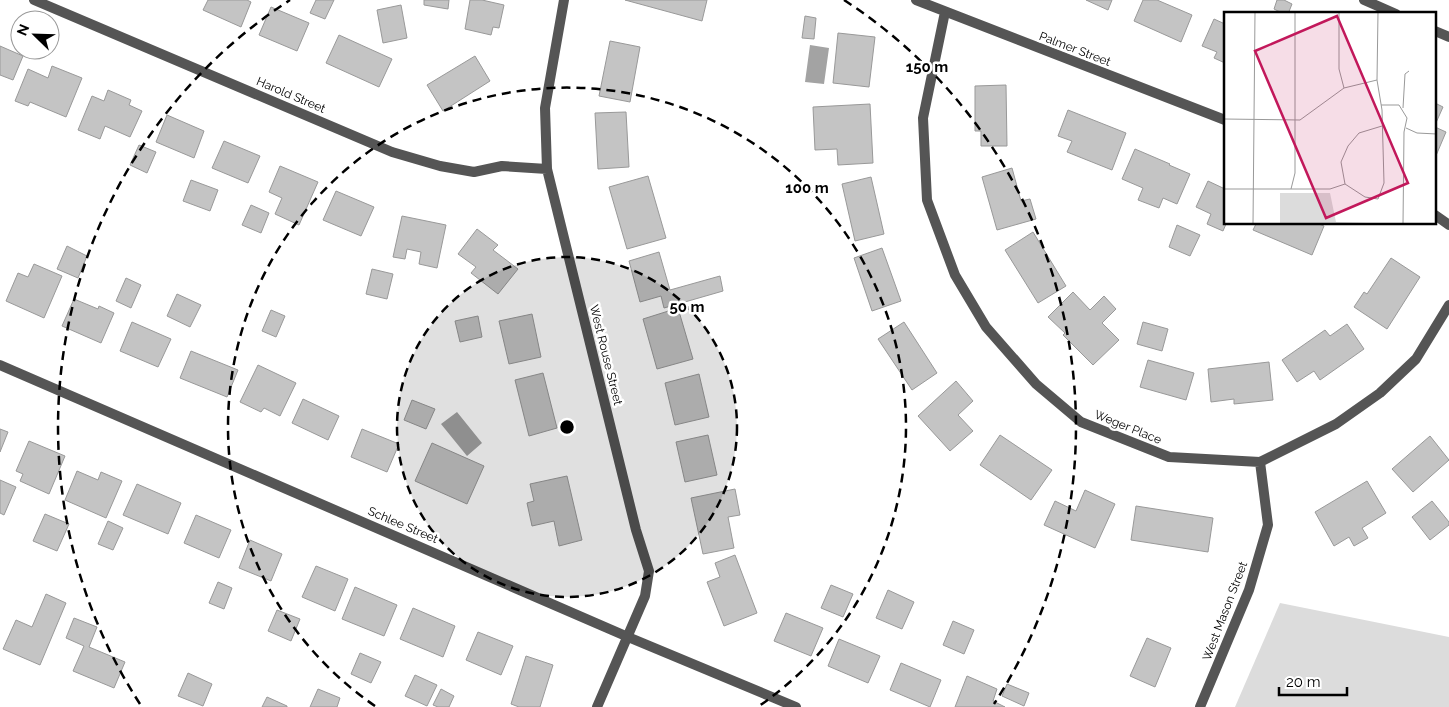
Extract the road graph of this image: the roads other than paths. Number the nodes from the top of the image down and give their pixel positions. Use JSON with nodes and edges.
{"nodes":[{"id":1,"x":34,"y":0,"type":"edge"},
{"id":2,"x":564,"y":0,"type":"edge"},
{"id":3,"x":916,"y":0,"type":"edge"},
{"id":4,"x":1364,"y":0,"type":"edge"},
{"id":5,"x":945,"y":12,"type":"junction"},
{"id":6,"x":1391,"y":12,"type":"edge"},
{"id":7,"x":1436,"y":31,"type":"edge"},
{"id":8,"x":1449,"y":36,"type":"edge"},
{"id":9,"x":1224,"y":120,"type":"edge"},
{"id":10,"x":547,"y":169,"type":"junction"},
{"id":11,"x":1436,"y":216,"type":"edge"},
{"id":12,"x":1449,"y":226,"type":"edge"},
{"id":13,"x":1449,"y":305,"type":"edge"},
{"id":14,"x":0,"y":365,"type":"edge"},
{"id":15,"x":1260,"y":462,"type":"junction"},
{"id":16,"x":628,"y":637,"type":"junction"},
{"id":17,"x":597,"y":707,"type":"edge"},
{"id":18,"x":796,"y":707,"type":"edge"},
{"id":19,"x":1200,"y":707,"type":"edge"}],
"edges":[{"from":1,"to":10,"type":"street","name":"Harold Street"},
{"from":2,"to":10,"type":"street","name":"West Rouse Street"},
{"from":3,"to":5,"type":"street","name":"Palmer Street"},
{"from":4,"to":6,"type":"street"},
{"from":5,"to":9,"type":"street","name":"Palmer Street"},
{"from":5,"to":15,"type":"street","name":"Weger Place"},
{"from":7,"to":8,"type":"street"},
{"from":10,"to":16,"type":"street","name":"West Rouse Street"},
{"from":11,"to":12,"type":"street"},
{"from":13,"to":15,"type":"street","name":"Weger Place"},
{"from":14,"to":16,"type":"street","name":"Schlee Street"},
{"from":15,"to":19,"type":"street","name":"West Mason Street"},
{"from":16,"to":17,"type":"street","name":"West Rouse Street"},
{"from":16,"to":18,"type":"street","name":"Schlee Street"}]}
